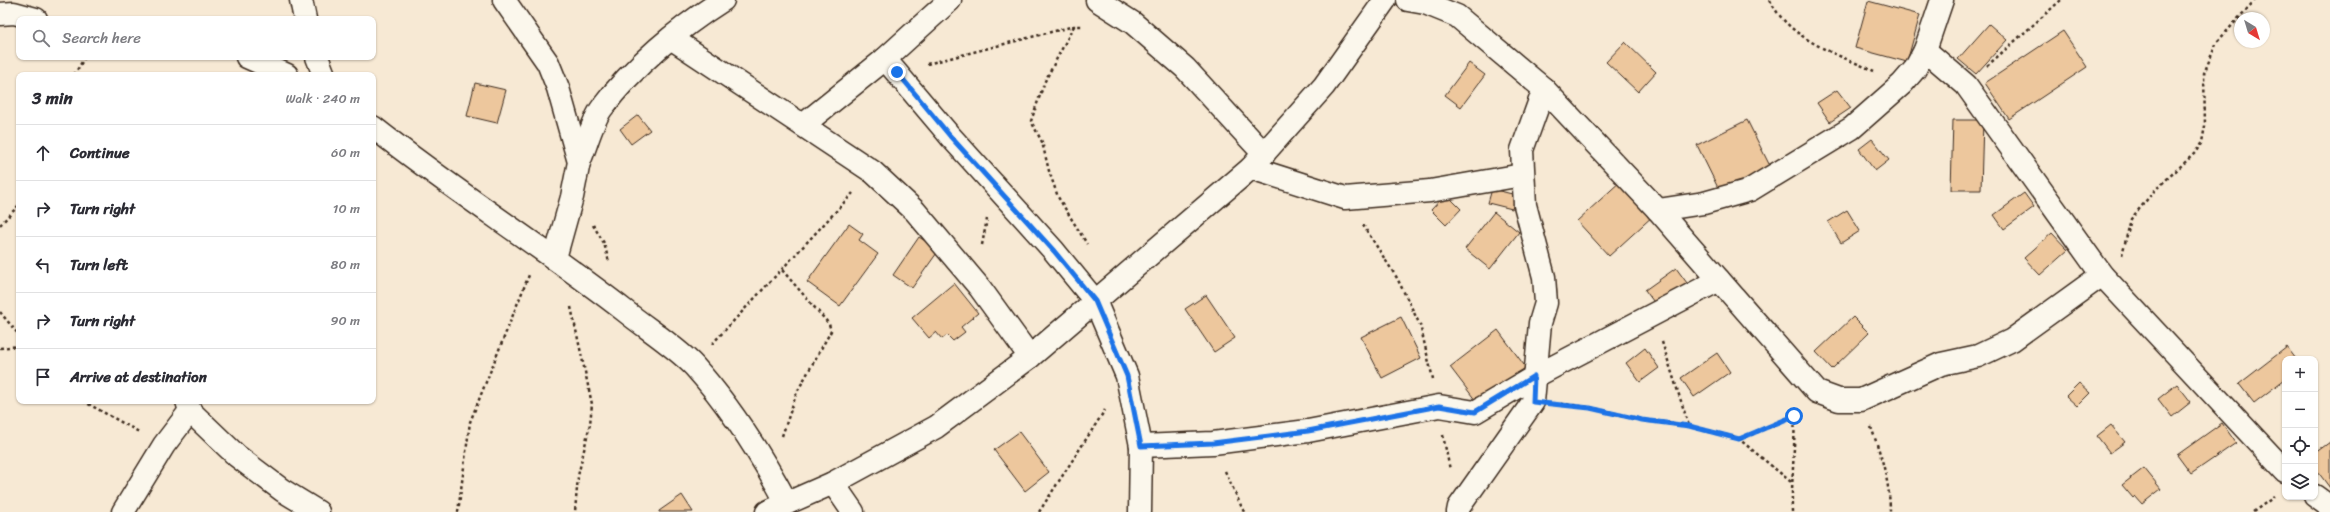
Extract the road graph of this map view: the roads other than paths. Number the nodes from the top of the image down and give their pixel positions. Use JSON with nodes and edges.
{"nodes":[{"id":1,"x":301,"y":0,"type":"edge"},
{"id":2,"x":504,"y":0,"type":"edge"},
{"id":3,"x":950,"y":0,"type":"edge"},
{"id":4,"x":1097,"y":0,"type":"edge"},
{"id":5,"x":1385,"y":0,"type":"edge"},
{"id":6,"x":1408,"y":0,"type":"edge"},
{"id":7,"x":1942,"y":0,"type":"edge"},
{"id":8,"x":721,"y":1,"type":"edge"},
{"id":9,"x":0,"y":14,"type":"edge"},
{"id":10,"x":25,"y":16,"type":"edge"},
{"id":11,"x":304,"y":16,"type":"edge"},
{"id":12,"x":671,"y":38,"type":"junction"},
{"id":13,"x":1925,"y":50,"type":"junction"},
{"id":14,"x":254,"y":60,"type":"edge"},
{"id":15,"x":891,"y":66,"type":"junction"},
{"id":16,"x":280,"y":72,"type":"edge"},
{"id":17,"x":1544,"y":89,"type":"junction"},
{"id":18,"x":803,"y":125,"type":"junction"},
{"id":19,"x":376,"y":129,"type":"edge"},
{"id":20,"x":1257,"y":161,"type":"junction"},
{"id":21,"x":579,"y":162,"type":"junction"},
{"id":22,"x":1522,"y":175,"type":"junction"},
{"id":23,"x":1658,"y":210,"type":"junction"},
{"id":24,"x":554,"y":257,"type":"junction"},
{"id":25,"x":2102,"y":275,"type":"junction"},
{"id":26,"x":1719,"y":280,"type":"junction"},
{"id":27,"x":1095,"y":301,"type":"junction"},
{"id":28,"x":1030,"y":357,"type":"junction"},
{"id":29,"x":1534,"y":376,"type":"junction"},
{"id":30,"x":188,"y":406,"type":"edge"},
{"id":31,"x":1141,"y":446,"type":"junction"},
{"id":32,"x":2282,"y":468,"type":"edge"},
{"id":33,"x":833,"y":483,"type":"junction"},
{"id":34,"x":2318,"y":498,"type":"edge"},
{"id":35,"x":787,"y":504,"type":"junction"},
{"id":36,"x":2330,"y":507,"type":"edge"},
{"id":37,"x":1458,"y":509,"type":"edge"},
{"id":38,"x":123,"y":512,"type":"edge"},
{"id":39,"x":318,"y":512,"type":"edge"},
{"id":40,"x":767,"y":512,"type":"edge"},
{"id":41,"x":854,"y":512,"type":"edge"},
{"id":42,"x":1140,"y":512,"type":"edge"}],
"edges":[{"from":1,"to":11,"type":"street"},
{"from":2,"to":21,"type":"street"},
{"from":3,"to":15,"type":"street"},
{"from":4,"to":20,"type":"street"},
{"from":5,"to":20,"type":"street"},
{"from":6,"to":17,"type":"street"},
{"from":7,"to":13,"type":"street"},
{"from":8,"to":12,"type":"street"},
{"from":9,"to":10,"type":"street"},
{"from":12,"to":18,"type":"street"},
{"from":12,"to":21,"type":"street"},
{"from":13,"to":23,"type":"street"},
{"from":13,"to":25,"type":"street"},
{"from":14,"to":16,"type":"street"},
{"from":15,"to":18,"type":"street"},
{"from":15,"to":27,"type":"street"},
{"from":17,"to":22,"type":"street"},
{"from":17,"to":23,"type":"street"},
{"from":18,"to":28,"type":"street"},
{"from":19,"to":24,"type":"street"},
{"from":20,"to":22,"type":"street"},
{"from":20,"to":27,"type":"street"},
{"from":21,"to":24,"type":"street"},
{"from":22,"to":29,"type":"street"},
{"from":23,"to":26,"type":"street"},
{"from":24,"to":35,"type":"street"},
{"from":25,"to":26,"type":"street"},
{"from":25,"to":32,"type":"street"},
{"from":26,"to":29,"type":"street"},
{"from":27,"to":28,"type":"street"},
{"from":27,"to":31,"type":"street"},
{"from":28,"to":33,"type":"street"},
{"from":29,"to":31,"type":"street"},
{"from":29,"to":37,"type":"street"},
{"from":30,"to":38,"type":"street"},
{"from":30,"to":39,"type":"street"},
{"from":31,"to":42,"type":"street"},
{"from":33,"to":35,"type":"street"},
{"from":33,"to":41,"type":"street"},
{"from":34,"to":36,"type":"street"},
{"from":35,"to":40,"type":"street"}]}
